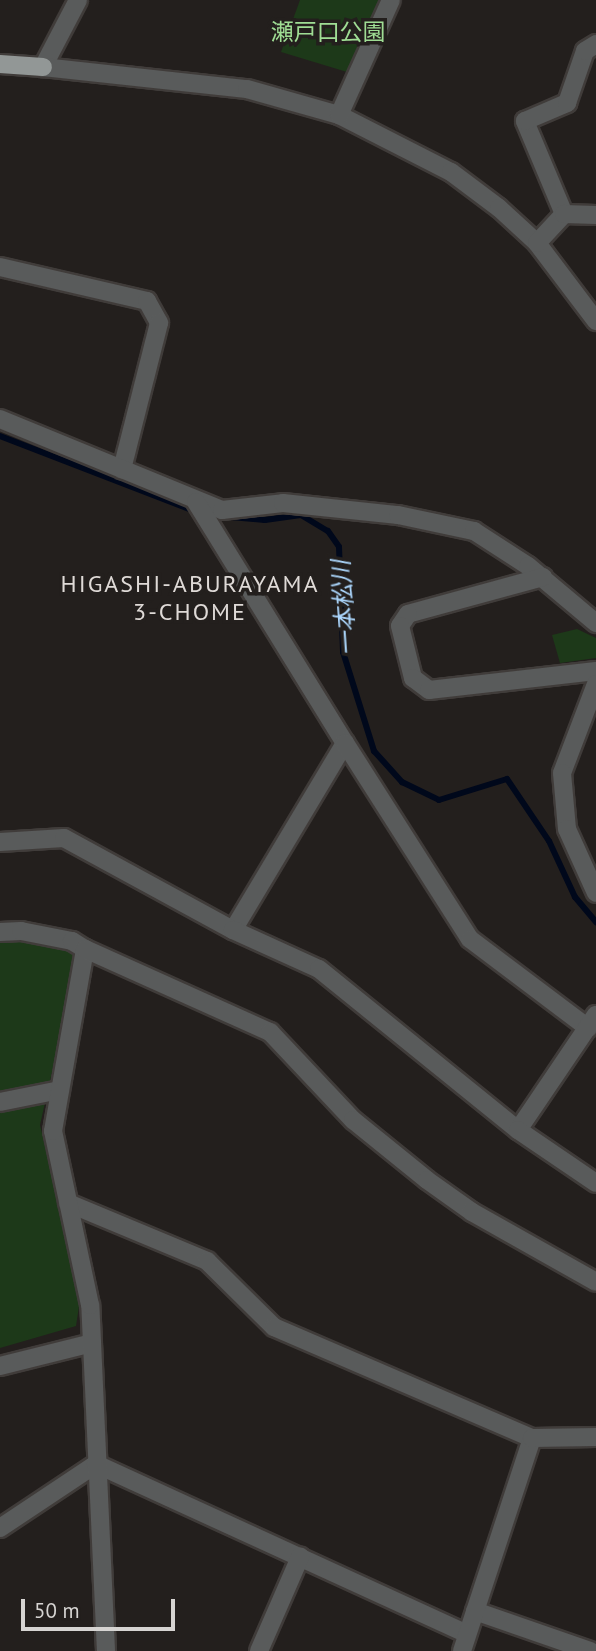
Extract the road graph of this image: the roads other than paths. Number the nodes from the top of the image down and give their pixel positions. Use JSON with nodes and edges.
{"nodes":[{"id":1,"x":78,"y":0,"type":"edge"},
{"id":2,"x":391,"y":0,"type":"edge"},
{"id":3,"x":596,"y":44,"type":"edge"},
{"id":4,"x":0,"y":64,"type":"edge"},
{"id":5,"x":43,"y":68,"type":"junction"},
{"id":6,"x":339,"y":115,"type":"junction"},
{"id":7,"x":564,"y":214,"type":"junction"},
{"id":8,"x":596,"y":215,"type":"edge"},
{"id":9,"x":537,"y":243,"type":"junction"},
{"id":10,"x":0,"y":267,"type":"edge"},
{"id":11,"x":596,"y":320,"type":"edge"},
{"id":12,"x":0,"y":419,"type":"edge"},
{"id":13,"x":122,"y":469,"type":"junction"},
{"id":14,"x":197,"y":504,"type":"junction"},
{"id":15,"x":543,"y":578,"type":"junction"},
{"id":16,"x":596,"y":623,"type":"edge"},
{"id":17,"x":596,"y":671,"type":"edge"},
{"id":18,"x":596,"y":684,"type":"edge"},
{"id":19,"x":345,"y":743,"type":"junction"},
{"id":20,"x":0,"y":842,"type":"edge"},
{"id":21,"x":596,"y":892,"type":"edge"},
{"id":22,"x":233,"y":930,"type":"junction"},
{"id":23,"x":0,"y":932,"type":"edge"},
{"id":24,"x":85,"y":949,"type":"junction"},
{"id":25,"x":592,"y":1022,"type":"edge"},
{"id":26,"x":60,"y":1090,"type":"junction"},
{"id":27,"x":0,"y":1102,"type":"edge"},
{"id":28,"x":518,"y":1129,"type":"junction"},
{"id":29,"x":596,"y":1183,"type":"edge"},
{"id":30,"x":68,"y":1203,"type":"junction"},
{"id":31,"x":596,"y":1282,"type":"edge"},
{"id":32,"x":92,"y":1343,"type":"junction"},
{"id":33,"x":0,"y":1366,"type":"edge"},
{"id":34,"x":596,"y":1437,"type":"edge"},
{"id":35,"x":532,"y":1438,"type":"junction"},
{"id":36,"x":96,"y":1464,"type":"junction"},
{"id":37,"x":0,"y":1528,"type":"edge"},
{"id":38,"x":300,"y":1557,"type":"junction"},
{"id":39,"x":475,"y":1611,"type":"junction"},
{"id":40,"x":465,"y":1642,"type":"edge"},
{"id":41,"x":106,"y":1651,"type":"edge"},
{"id":42,"x":259,"y":1651,"type":"edge"},
{"id":43,"x":590,"y":1651,"type":"edge"}],
"edges":[{"from":1,"to":5,"type":"street"},
{"from":2,"to":6,"type":"street"},
{"from":3,"to":7,"type":"street"},
{"from":4,"to":5,"type":"main road"},
{"from":5,"to":6,"type":"street"},
{"from":6,"to":9,"type":"street"},
{"from":7,"to":8,"type":"street"},
{"from":7,"to":9,"type":"street"},
{"from":9,"to":11,"type":"street"},
{"from":10,"to":13,"type":"street"},
{"from":12,"to":13,"type":"street"},
{"from":13,"to":14,"type":"street"},
{"from":14,"to":15,"type":"street"},
{"from":14,"to":19,"type":"street"},
{"from":15,"to":16,"type":"street"},
{"from":15,"to":17,"type":"street"},
{"from":18,"to":21,"type":"street"},
{"from":19,"to":22,"type":"street"},
{"from":19,"to":25,"type":"street"},
{"from":20,"to":22,"type":"street"},
{"from":22,"to":28,"type":"street"},
{"from":23,"to":24,"type":"street"},
{"from":24,"to":26,"type":"street"},
{"from":24,"to":31,"type":"street"},
{"from":25,"to":28,"type":"street"},
{"from":26,"to":27,"type":"street"},
{"from":26,"to":30,"type":"street"},
{"from":28,"to":29,"type":"street"},
{"from":30,"to":32,"type":"street"},
{"from":30,"to":35,"type":"street"},
{"from":32,"to":33,"type":"street"},
{"from":32,"to":36,"type":"street"},
{"from":34,"to":35,"type":"street"},
{"from":35,"to":39,"type":"street"},
{"from":36,"to":37,"type":"street"},
{"from":36,"to":38,"type":"street"},
{"from":36,"to":41,"type":"street"},
{"from":38,"to":40,"type":"street"},
{"from":38,"to":42,"type":"street"},
{"from":39,"to":40,"type":"street"},
{"from":39,"to":43,"type":"street"}]}
